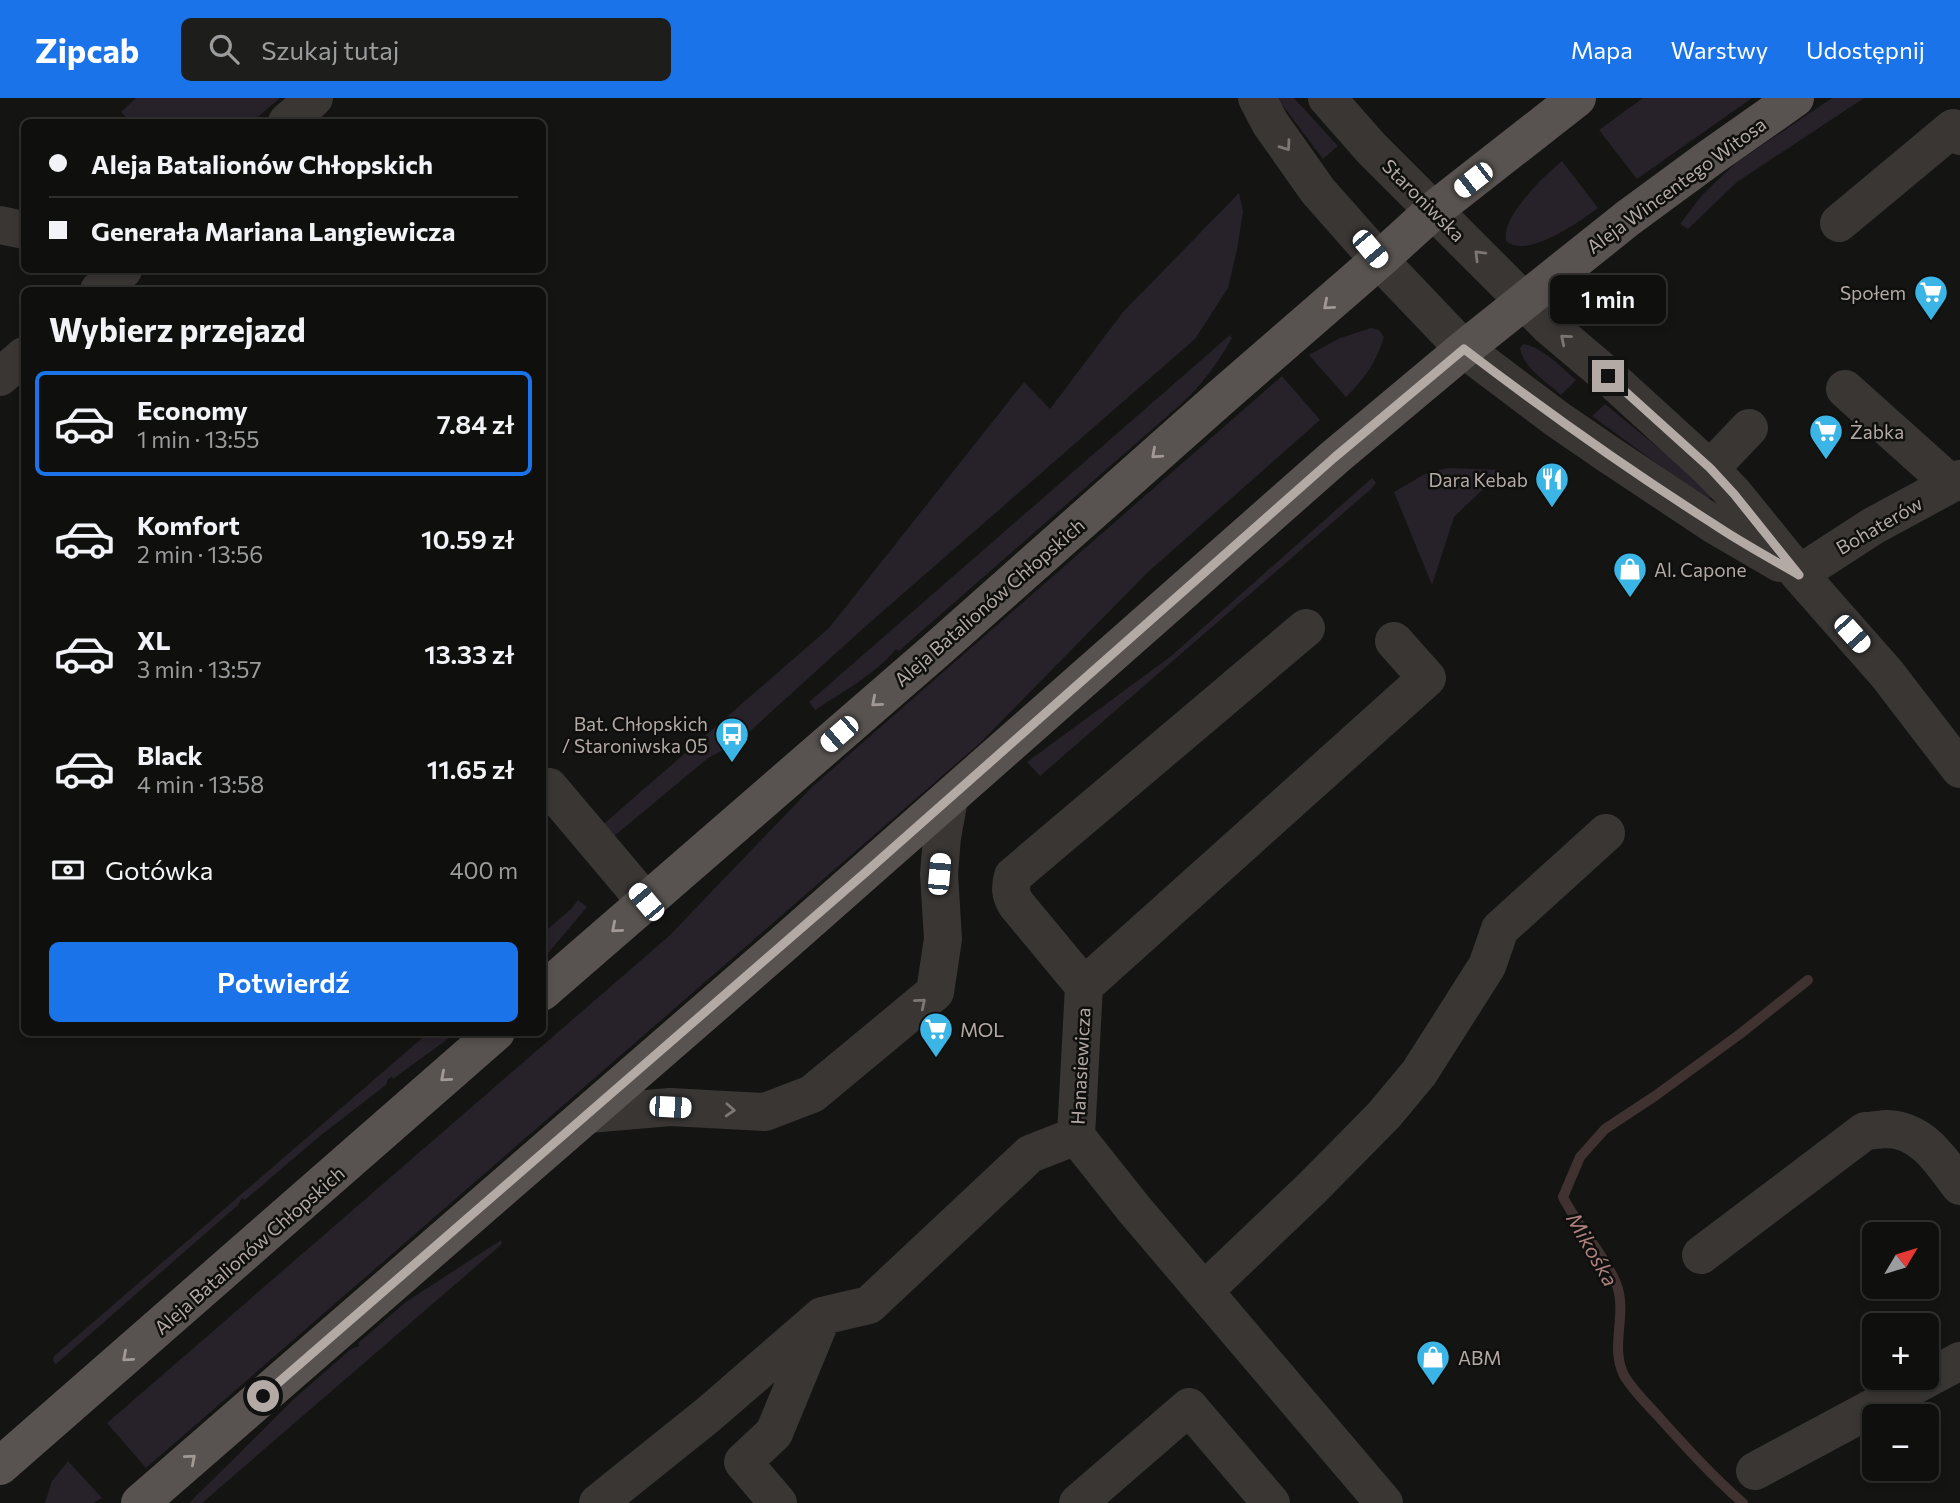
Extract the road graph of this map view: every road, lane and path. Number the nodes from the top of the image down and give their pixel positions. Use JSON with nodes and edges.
{"nodes":[{"id":1,"x":314,"y":98,"type":"edge"},
{"id":2,"x":1257,"y":98,"type":"edge"},
{"id":3,"x":1327,"y":98,"type":"edge"},
{"id":4,"x":1577,"y":98,"type":"edge"},
{"id":5,"x":1795,"y":98,"type":"edge"},
{"id":6,"x":291,"y":119,"type":"edge"},
{"id":7,"x":1960,"y":136,"type":"edge"},
{"id":8,"x":1434,"y":210,"type":"junction"},
{"id":9,"x":1839,"y":223,"type":"dead end"},
{"id":10,"x":0,"y":225,"type":"edge"},
{"id":11,"x":21,"y":229,"type":"edge"},
{"id":12,"x":1380,"y":260,"type":"junction"},
{"id":13,"x":119,"y":273,"type":"edge"},
{"id":14,"x":103,"y":287,"type":"edge"},
{"id":15,"x":1525,"y":300,"type":"junction"},
{"id":16,"x":1464,"y":349,"type":"junction"},
{"id":17,"x":21,"y":359,"type":"edge"},
{"id":18,"x":0,"y":377,"type":"edge"},
{"id":19,"x":1845,"y":389,"type":"dead end"},
{"id":20,"x":1749,"y":428,"type":"dead end"},
{"id":21,"x":1710,"y":468,"type":"junction"},
{"id":22,"x":1955,"y":482,"type":"edge"},
{"id":23,"x":1799,"y":575,"type":"junction"},
{"id":24,"x":1306,"y":628,"type":"dead end"},
{"id":25,"x":1394,"y":641,"type":"dead end"},
{"id":26,"x":1960,"y":769,"type":"edge"},
{"id":27,"x":549,"y":787,"type":"dead end"},
{"id":28,"x":949,"y":799,"type":"junction"},
{"id":29,"x":1606,"y":833,"type":"dead end"},
{"id":30,"x":646,"y":902,"type":"junction"},
{"id":31,"x":1084,"y":986,"type":"junction"},
{"id":32,"x":546,"y":989,"type":"edge"},
{"id":33,"x":491,"y":1036,"type":"edge"},
{"id":34,"x":589,"y":1114,"type":"junction"},
{"id":35,"x":1076,"y":1136,"type":"junction"},
{"id":36,"x":1960,"y":1186,"type":"edge"},
{"id":37,"x":1701,"y":1255,"type":"dead end"},
{"id":38,"x":1204,"y":1292,"type":"junction"},
{"id":39,"x":822,"y":1316,"type":"junction"},
{"id":40,"x":1960,"y":1361,"type":"edge"},
{"id":41,"x":0,"y":1466,"type":"edge"},
{"id":42,"x":1755,"y":1471,"type":"dead end"},
{"id":43,"x":139,"y":1503,"type":"edge"},
{"id":44,"x":598,"y":1503,"type":"edge"},
{"id":45,"x":778,"y":1503,"type":"edge"},
{"id":46,"x":1078,"y":1503,"type":"edge"},
{"id":47,"x":1270,"y":1503,"type":"edge"},
{"id":48,"x":1384,"y":1503,"type":"edge"}],
"edges":[{"from":1,"to":6,"type":"street"},
{"from":2,"to":12,"type":"street","one_way":true},
{"from":3,"to":8,"type":"street","name":"Staroniwska"},
{"from":4,"to":8,"type":"main road"},
{"from":5,"to":15,"type":"main road","name":"Aleja Wincentego Witosa"},
{"from":7,"to":9,"type":"street"},
{"from":8,"to":12,"type":"main road","name":"Aleja Batalionów Chłopskich"},
{"from":15,"to":8,"type":"street","name":"Staroniwska","one_way":true},
{"from":10,"to":11,"type":"street"},
{"from":12,"to":16,"type":"street"},
{"from":12,"to":30,"type":"main road","name":"Aleja Batalionów Chłopskich","one_way":true},
{"from":13,"to":14,"type":"street"},
{"from":15,"to":16,"type":"main road"},
{"from":21,"to":15,"type":"street","name":"Staroniwska","one_way":true},
{"from":16,"to":23,"type":"street"},
{"from":16,"to":28,"type":"main road"},
{"from":17,"to":18,"type":"street"},
{"from":19,"to":22,"type":"street"},
{"from":20,"to":21,"type":"street"},
{"from":21,"to":23,"type":"street","name":"Staroniwska"},
{"from":22,"to":23,"type":"street","name":"Bohaterów"},
{"from":23,"to":26,"type":"street"},
{"from":24,"to":31,"type":"street"},
{"from":25,"to":31,"type":"street","name":"Hanasiewicza"},
{"from":27,"to":30,"type":"street"},
{"from":28,"to":34,"type":"main road"},
{"from":34,"to":28,"type":"street","one_way":true},
{"from":29,"to":38,"type":"street"},
{"from":30,"to":32,"type":"main road","name":"Aleja Batalionów Chłopskich","one_way":true},
{"from":31,"to":35,"type":"street","name":"Hanasiewicza"},
{"from":33,"to":41,"type":"main road","name":"Aleja Batalionów Chłopskich","one_way":true},
{"from":43,"to":34,"type":"main road","one_way":true},
{"from":35,"to":38,"type":"street","name":"Hanasiewicza"},
{"from":35,"to":39,"type":"street"},
{"from":36,"to":37,"type":"street"},
{"from":38,"to":48,"type":"street","name":"Hanasiewicza"},
{"from":39,"to":44,"type":"street"},
{"from":39,"to":45,"type":"street"},
{"from":40,"to":42,"type":"street"},
{"from":46,"to":47,"type":"street"}]}
